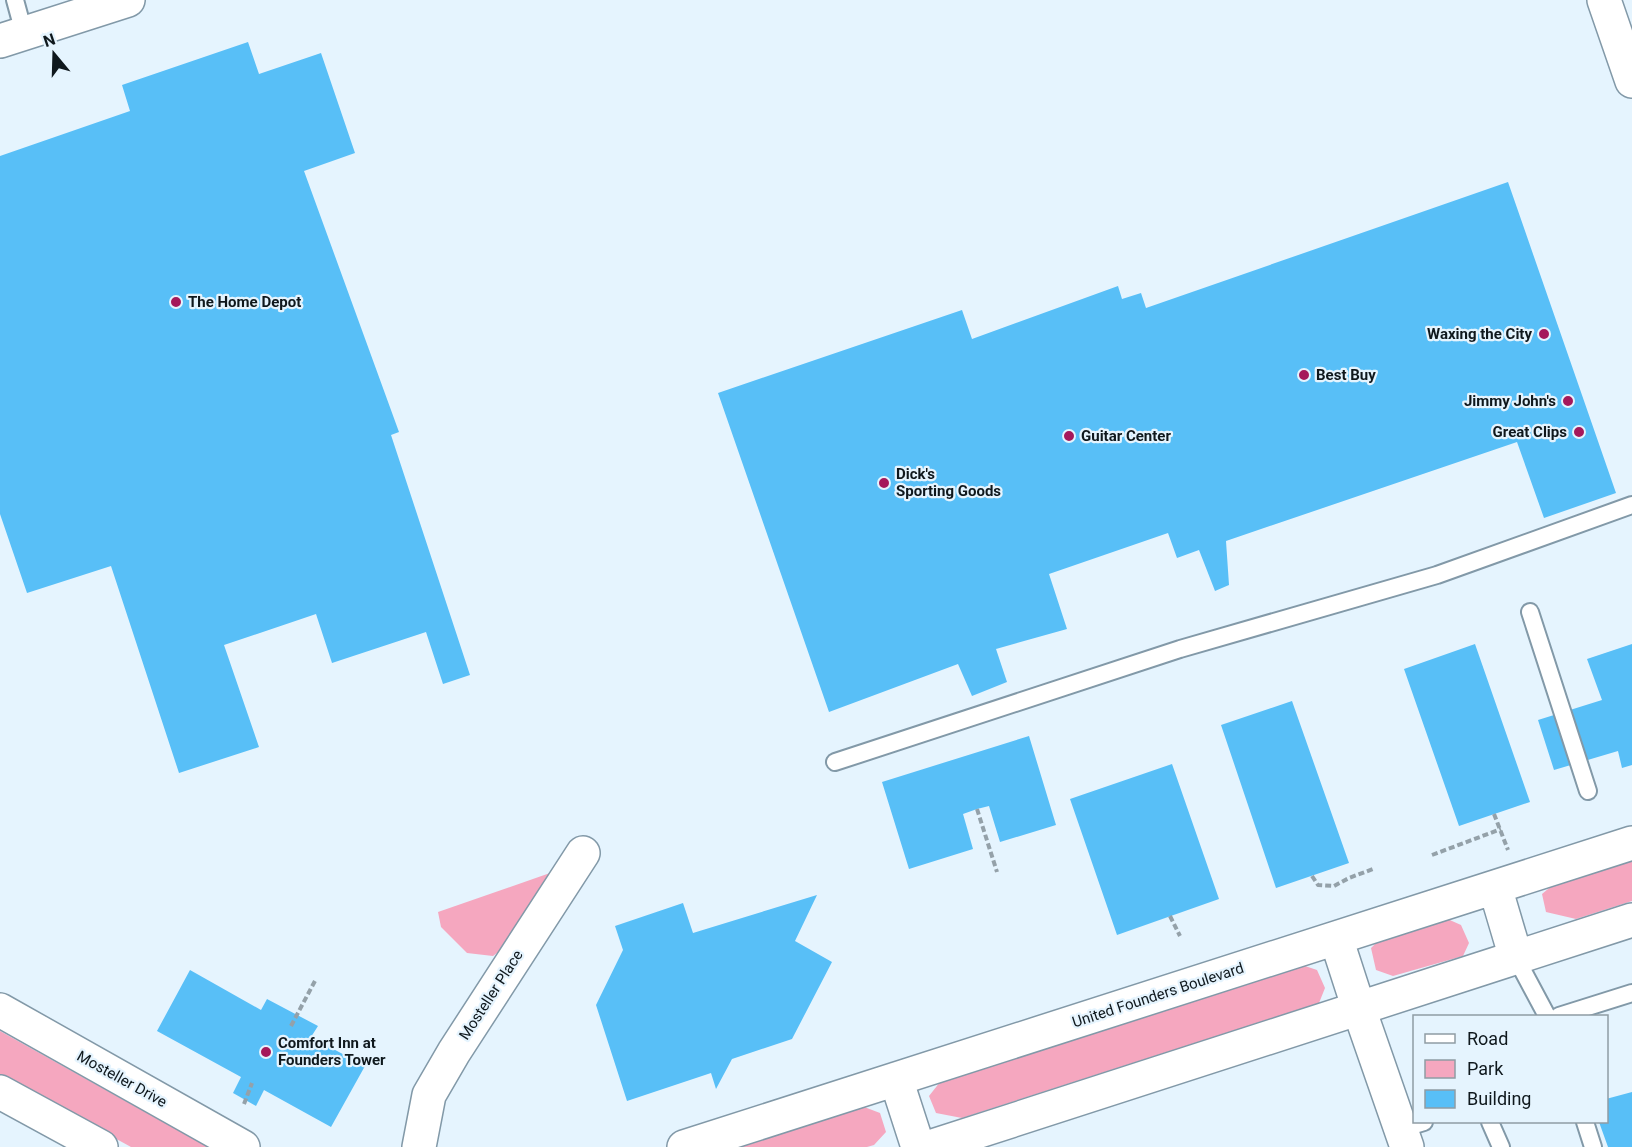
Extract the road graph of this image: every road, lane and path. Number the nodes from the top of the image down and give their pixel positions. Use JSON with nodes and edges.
{"nodes":[{"id":1,"x":15,"y":0,"type":"edge"},
{"id":2,"x":128,"y":0,"type":"edge"},
{"id":3,"x":1604,"y":0,"type":"edge"},
{"id":4,"x":12,"y":37,"type":"edge"},
{"id":5,"x":1632,"y":81,"type":"edge"},
{"id":6,"x":1632,"y":505,"type":"edge"},
{"id":7,"x":1530,"y":612,"type":"dead end"},
{"id":8,"x":835,"y":762,"type":"dead end"},
{"id":9,"x":1588,"y":791,"type":"dead end"},
{"id":10,"x":977,"y":809,"type":"dead end"},
{"id":11,"x":1494,"y":814,"type":"dead end"},
{"id":12,"x":1501,"y":830,"type":"junction"},
{"id":13,"x":1632,"y":843,"type":"edge"},
{"id":14,"x":583,"y":853,"type":"dead end"},
{"id":15,"x":1432,"y":855,"type":"dead end"},
{"id":16,"x":1373,"y":869,"type":"dead end"},
{"id":17,"x":997,"y":872,"type":"dead end"},
{"id":18,"x":1312,"y":876,"type":"dead end"},
{"id":19,"x":1506,"y":883,"type":"junction"},
{"id":20,"x":1170,"y":916,"type":"dead end"},
{"id":21,"x":1632,"y":920,"type":"edge"},
{"id":22,"x":1180,"y":936,"type":"dead end"},
{"id":23,"x":1336,"y":938,"type":"junction"},
{"id":24,"x":1516,"y":958,"type":"junction"},
{"id":25,"x":316,"y":979,"type":"dead end"},
{"id":26,"x":1632,"y":993,"type":"edge"},
{"id":27,"x":1359,"y":1009,"type":"junction"},
{"id":28,"x":0,"y":1010,"type":"edge"},
{"id":29,"x":1546,"y":1015,"type":"edge"},
{"id":30,"x":1565,"y":1015,"type":"edge"},
{"id":31,"x":291,"y":1026,"type":"dead end"},
{"id":32,"x":896,"y":1079,"type":"junction"},
{"id":33,"x":252,"y":1083,"type":"dead end"},
{"id":34,"x":0,"y":1092,"type":"edge"},
{"id":35,"x":244,"y":1104,"type":"dead end"},
{"id":36,"x":1490,"y":1123,"type":"edge"},
{"id":37,"x":1585,"y":1123,"type":"edge"},
{"id":38,"x":1411,"y":1132,"type":"edge"},
{"id":39,"x":101,"y":1147,"type":"edge"},
{"id":40,"x":243,"y":1147,"type":"edge"},
{"id":41,"x":419,"y":1147,"type":"edge"},
{"id":42,"x":684,"y":1147,"type":"edge"},
{"id":43,"x":918,"y":1147,"type":"edge"},
{"id":44,"x":930,"y":1147,"type":"edge"},
{"id":45,"x":1501,"y":1147,"type":"edge"},
{"id":46,"x":1593,"y":1147,"type":"edge"}],
"edges":[{"from":1,"to":4,"type":"lane"},
{"from":2,"to":4,"type":"street"},
{"from":3,"to":5,"type":"street"},
{"from":6,"to":8,"type":"lane"},
{"from":7,"to":9,"type":"lane"},
{"from":10,"to":17,"type":"path"},
{"from":11,"to":12,"type":"path"},
{"from":12,"to":15,"type":"path"},
{"from":12,"to":19,"type":"path"},
{"from":13,"to":19,"type":"street","name":"United Founders Boulevard"},
{"from":14,"to":41,"type":"street","name":"Mosteller Place"},
{"from":16,"to":18,"type":"path"},
{"from":19,"to":23,"type":"street","name":"United Founders Boulevard"},
{"from":19,"to":24,"type":"street"},
{"from":20,"to":22,"type":"path"},
{"from":21,"to":24,"type":"street"},
{"from":23,"to":27,"type":"street"},
{"from":23,"to":32,"type":"street","name":"United Founders Boulevard"},
{"from":24,"to":27,"type":"street"},
{"from":24,"to":29,"type":"lane"},
{"from":25,"to":31,"type":"path"},
{"from":26,"to":30,"type":"lane"},
{"from":27,"to":38,"type":"street"},
{"from":27,"to":44,"type":"street"},
{"from":28,"to":40,"type":"street","name":"Mosteller Drive"},
{"from":32,"to":42,"type":"street","name":"United Founders Boulevard"},
{"from":32,"to":43,"type":"street"},
{"from":33,"to":35,"type":"path"},
{"from":34,"to":39,"type":"street"},
{"from":36,"to":45,"type":"lane"},
{"from":37,"to":46,"type":"lane"}]}
